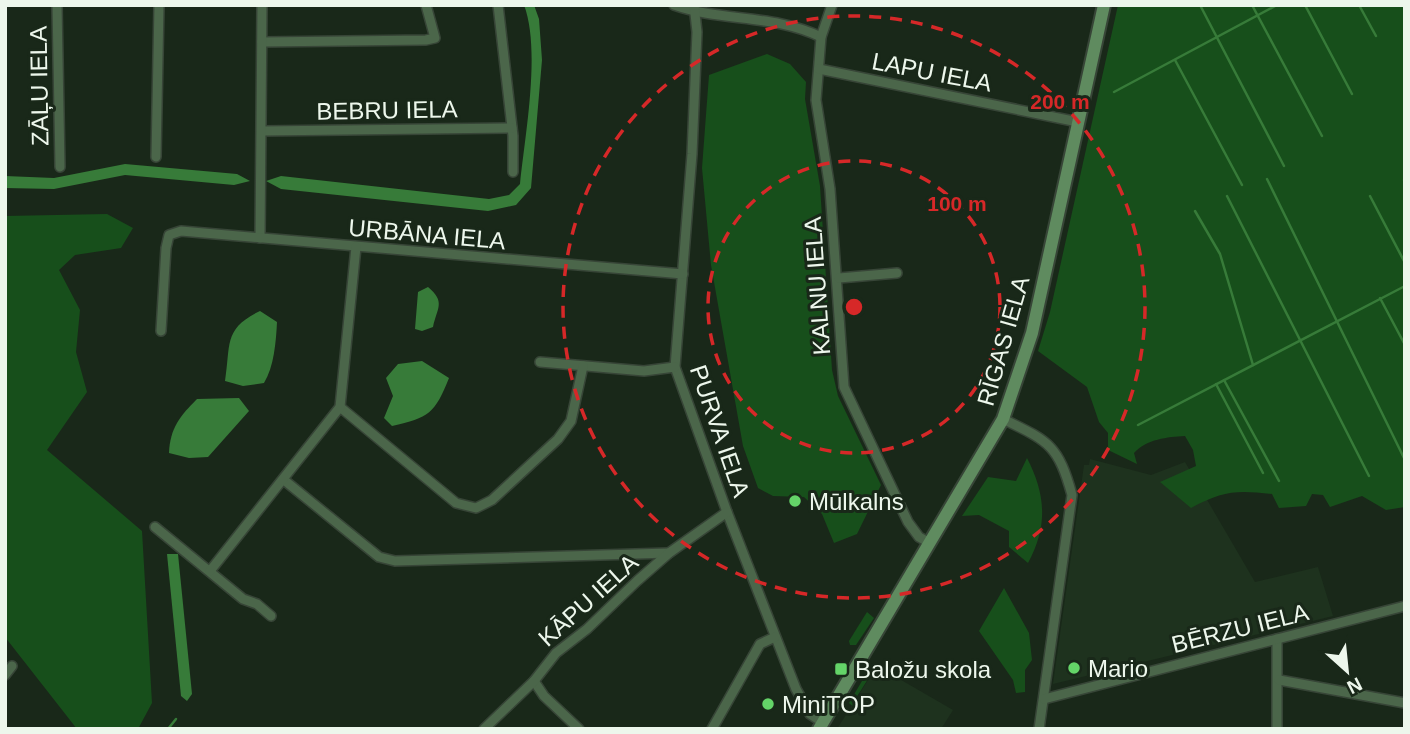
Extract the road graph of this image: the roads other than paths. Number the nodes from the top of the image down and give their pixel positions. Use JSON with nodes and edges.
{"nodes":[{"id":1,"x":57,"y":5,"type":"edge"},
{"id":2,"x":159,"y":5,"type":"edge"},
{"id":3,"x":262,"y":5,"type":"edge"},
{"id":4,"x":426,"y":5,"type":"edge"},
{"id":5,"x":498,"y":5,"type":"edge"},
{"id":6,"x":674,"y":5,"type":"edge"},
{"id":7,"x":832,"y":5,"type":"edge"},
{"id":8,"x":1104,"y":5,"type":"edge"},
{"id":9,"x":694,"y":9,"type":"edge"},
{"id":10,"x":821,"y":37,"type":"junction"},
{"id":11,"x":262,"y":42,"type":"junction"},
{"id":12,"x":819,"y":69,"type":"junction"},
{"id":13,"x":1079,"y":122,"type":"junction"},
{"id":14,"x":512,"y":128,"type":"junction"},
{"id":15,"x":262,"y":131,"type":"junction"},
{"id":16,"x":156,"y":157,"type":"dead end"},
{"id":17,"x":60,"y":167,"type":"dead end"},
{"id":18,"x":513,"y":172,"type":"dead end"},
{"id":19,"x":260,"y":238,"type":"junction"},
{"id":20,"x":356,"y":247,"type":"junction"},
{"id":21,"x":897,"y":273,"type":"dead end"},
{"id":22,"x":683,"y":274,"type":"junction"},
{"id":23,"x":839,"y":278,"type":"junction"},
{"id":24,"x":161,"y":331,"type":"dead end"},
{"id":25,"x":540,"y":362,"type":"dead end"},
{"id":26,"x":583,"y":366,"type":"junction"},
{"id":27,"x":676,"y":367,"type":"junction"},
{"id":28,"x":340,"y":407,"type":"junction"},
{"id":29,"x":1003,"y":419,"type":"junction"},
{"id":30,"x":284,"y":480,"type":"junction"},
{"id":31,"x":727,"y":512,"type":"junction"},
{"id":32,"x":155,"y":527,"type":"dead end"},
{"id":33,"x":930,"y":543,"type":"junction"},
{"id":34,"x":669,"y":553,"type":"junction"},
{"id":35,"x":210,"y":571,"type":"junction"},
{"id":36,"x":1405,"y":606,"type":"edge"},
{"id":37,"x":271,"y":616,"type":"dead end"},
{"id":38,"x":775,"y":637,"type":"junction"},
{"id":39,"x":1277,"y":639,"type":"junction"},
{"id":40,"x":12,"y":666,"type":"dead end"},
{"id":41,"x":5,"y":675,"type":"edge"},
{"id":42,"x":1279,"y":680,"type":"junction"},
{"id":43,"x":534,"y":681,"type":"junction"},
{"id":44,"x":1044,"y":699,"type":"junction"},
{"id":45,"x":1405,"y":703,"type":"edge"},
{"id":46,"x":820,"y":726,"type":"edge"},
{"id":47,"x":484,"y":729,"type":"edge"},
{"id":48,"x":579,"y":729,"type":"edge"},
{"id":49,"x":712,"y":729,"type":"edge"},
{"id":50,"x":1039,"y":729,"type":"edge"},
{"id":51,"x":1277,"y":729,"type":"edge"}],
"edges":[{"from":1,"to":17,"type":"street","name":"ZĀĻU IELA"},
{"from":2,"to":16,"type":"street"},
{"from":3,"to":11,"type":"street"},
{"from":4,"to":11,"type":"street"},
{"from":5,"to":14,"type":"street"},
{"from":6,"to":9,"type":"street"},
{"from":7,"to":10,"type":"street","name":"KALNU IELA"},
{"from":8,"to":13,"type":"main road","name":"RĪGAS IELA"},
{"from":9,"to":10,"type":"street"},
{"from":9,"to":22,"type":"street","name":"PURVA IELA"},
{"from":10,"to":12,"type":"street","name":"KALNU IELA"},
{"from":11,"to":15,"type":"street"},
{"from":12,"to":13,"type":"street","name":"LAPU IELA"},
{"from":12,"to":23,"type":"street","name":"KALNU IELA"},
{"from":13,"to":29,"type":"main road","name":"RĪGAS IELA"},
{"from":14,"to":15,"type":"street","name":"BEBRU IELA"},
{"from":14,"to":18,"type":"street"},
{"from":15,"to":19,"type":"street"},
{"from":19,"to":20,"type":"street","name":"URBĀNA IELA"},
{"from":19,"to":24,"type":"street","name":"URBĀNA IELA"},
{"from":20,"to":22,"type":"street","name":"URBĀNA IELA"},
{"from":20,"to":28,"type":"street"},
{"from":21,"to":23,"type":"street"},
{"from":22,"to":27,"type":"street","name":"PURVA IELA"},
{"from":23,"to":33,"type":"street","name":"KALNU IELA"},
{"from":25,"to":26,"type":"street"},
{"from":26,"to":27,"type":"street"},
{"from":26,"to":28,"type":"street"},
{"from":27,"to":31,"type":"street","name":"PURVA IELA"},
{"from":28,"to":30,"type":"street"},
{"from":29,"to":33,"type":"main road","name":"RĪGAS IELA"},
{"from":29,"to":44,"type":"street"},
{"from":30,"to":34,"type":"street"},
{"from":30,"to":35,"type":"street"},
{"from":31,"to":34,"type":"street","name":"KĀPU IELA"},
{"from":31,"to":38,"type":"street","name":"PURVA IELA"},
{"from":32,"to":35,"type":"street"},
{"from":33,"to":46,"type":"main road","name":"RĪGAS IELA"},
{"from":34,"to":43,"type":"street","name":"KĀPU IELA"},
{"from":35,"to":37,"type":"street"},
{"from":36,"to":39,"type":"street","name":"BĒRZU IELA"},
{"from":38,"to":46,"type":"street","name":"PURVA IELA"},
{"from":38,"to":49,"type":"street"},
{"from":39,"to":42,"type":"street"},
{"from":39,"to":44,"type":"street","name":"BĒRZU IELA"},
{"from":40,"to":41,"type":"street"},
{"from":42,"to":45,"type":"street"},
{"from":42,"to":51,"type":"street"},
{"from":43,"to":47,"type":"street","name":"KĀPU IELA"},
{"from":43,"to":48,"type":"street"},
{"from":44,"to":50,"type":"street"}]}
